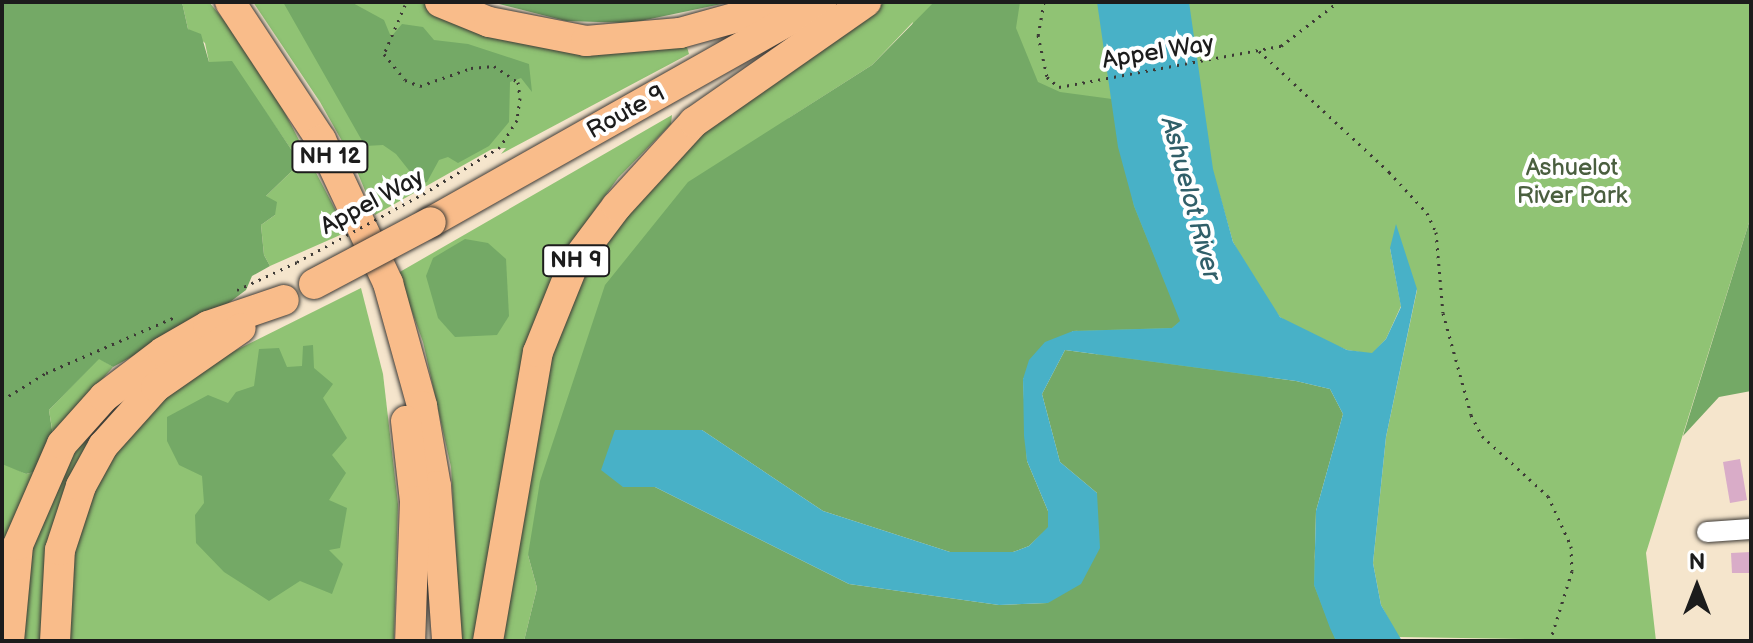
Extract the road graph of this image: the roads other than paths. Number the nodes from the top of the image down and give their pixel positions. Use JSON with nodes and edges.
{"nodes":[{"id":1,"x":230,"y":2,"type":"edge"},
{"id":2,"x":440,"y":2,"type":"edge"},
{"id":3,"x":792,"y":2,"type":"edge"},
{"id":4,"x":821,"y":2,"type":"edge"},
{"id":5,"x":866,"y":2,"type":"edge"},
{"id":6,"x":284,"y":300,"type":"junction"},
{"id":7,"x":401,"y":327,"type":"junction"},
{"id":8,"x":1751,"y":529,"type":"edge"},
{"id":9,"x":1707,"y":532,"type":"dead end"},
{"id":10,"x":9,"y":641,"type":"edge"},
{"id":11,"x":55,"y":641,"type":"edge"},
{"id":12,"x":410,"y":641,"type":"edge"},
{"id":13,"x":447,"y":641,"type":"edge"},
{"id":14,"x":488,"y":641,"type":"edge"}],
"edges":[{"from":1,"to":7,"type":"highway","number":"NH 12"},
{"from":2,"to":3,"type":"highway"},
{"from":4,"to":6,"type":"highway","name":"Route 9","bridge":true},
{"from":5,"to":14,"type":"highway","number":"NH 9"},
{"from":6,"to":10,"type":"highway"},
{"from":6,"to":11,"type":"highway"},
{"from":7,"to":12,"type":"highway"},
{"from":7,"to":13,"type":"highway","number":"NH 12"},
{"from":8,"to":9,"type":"street"}]}
